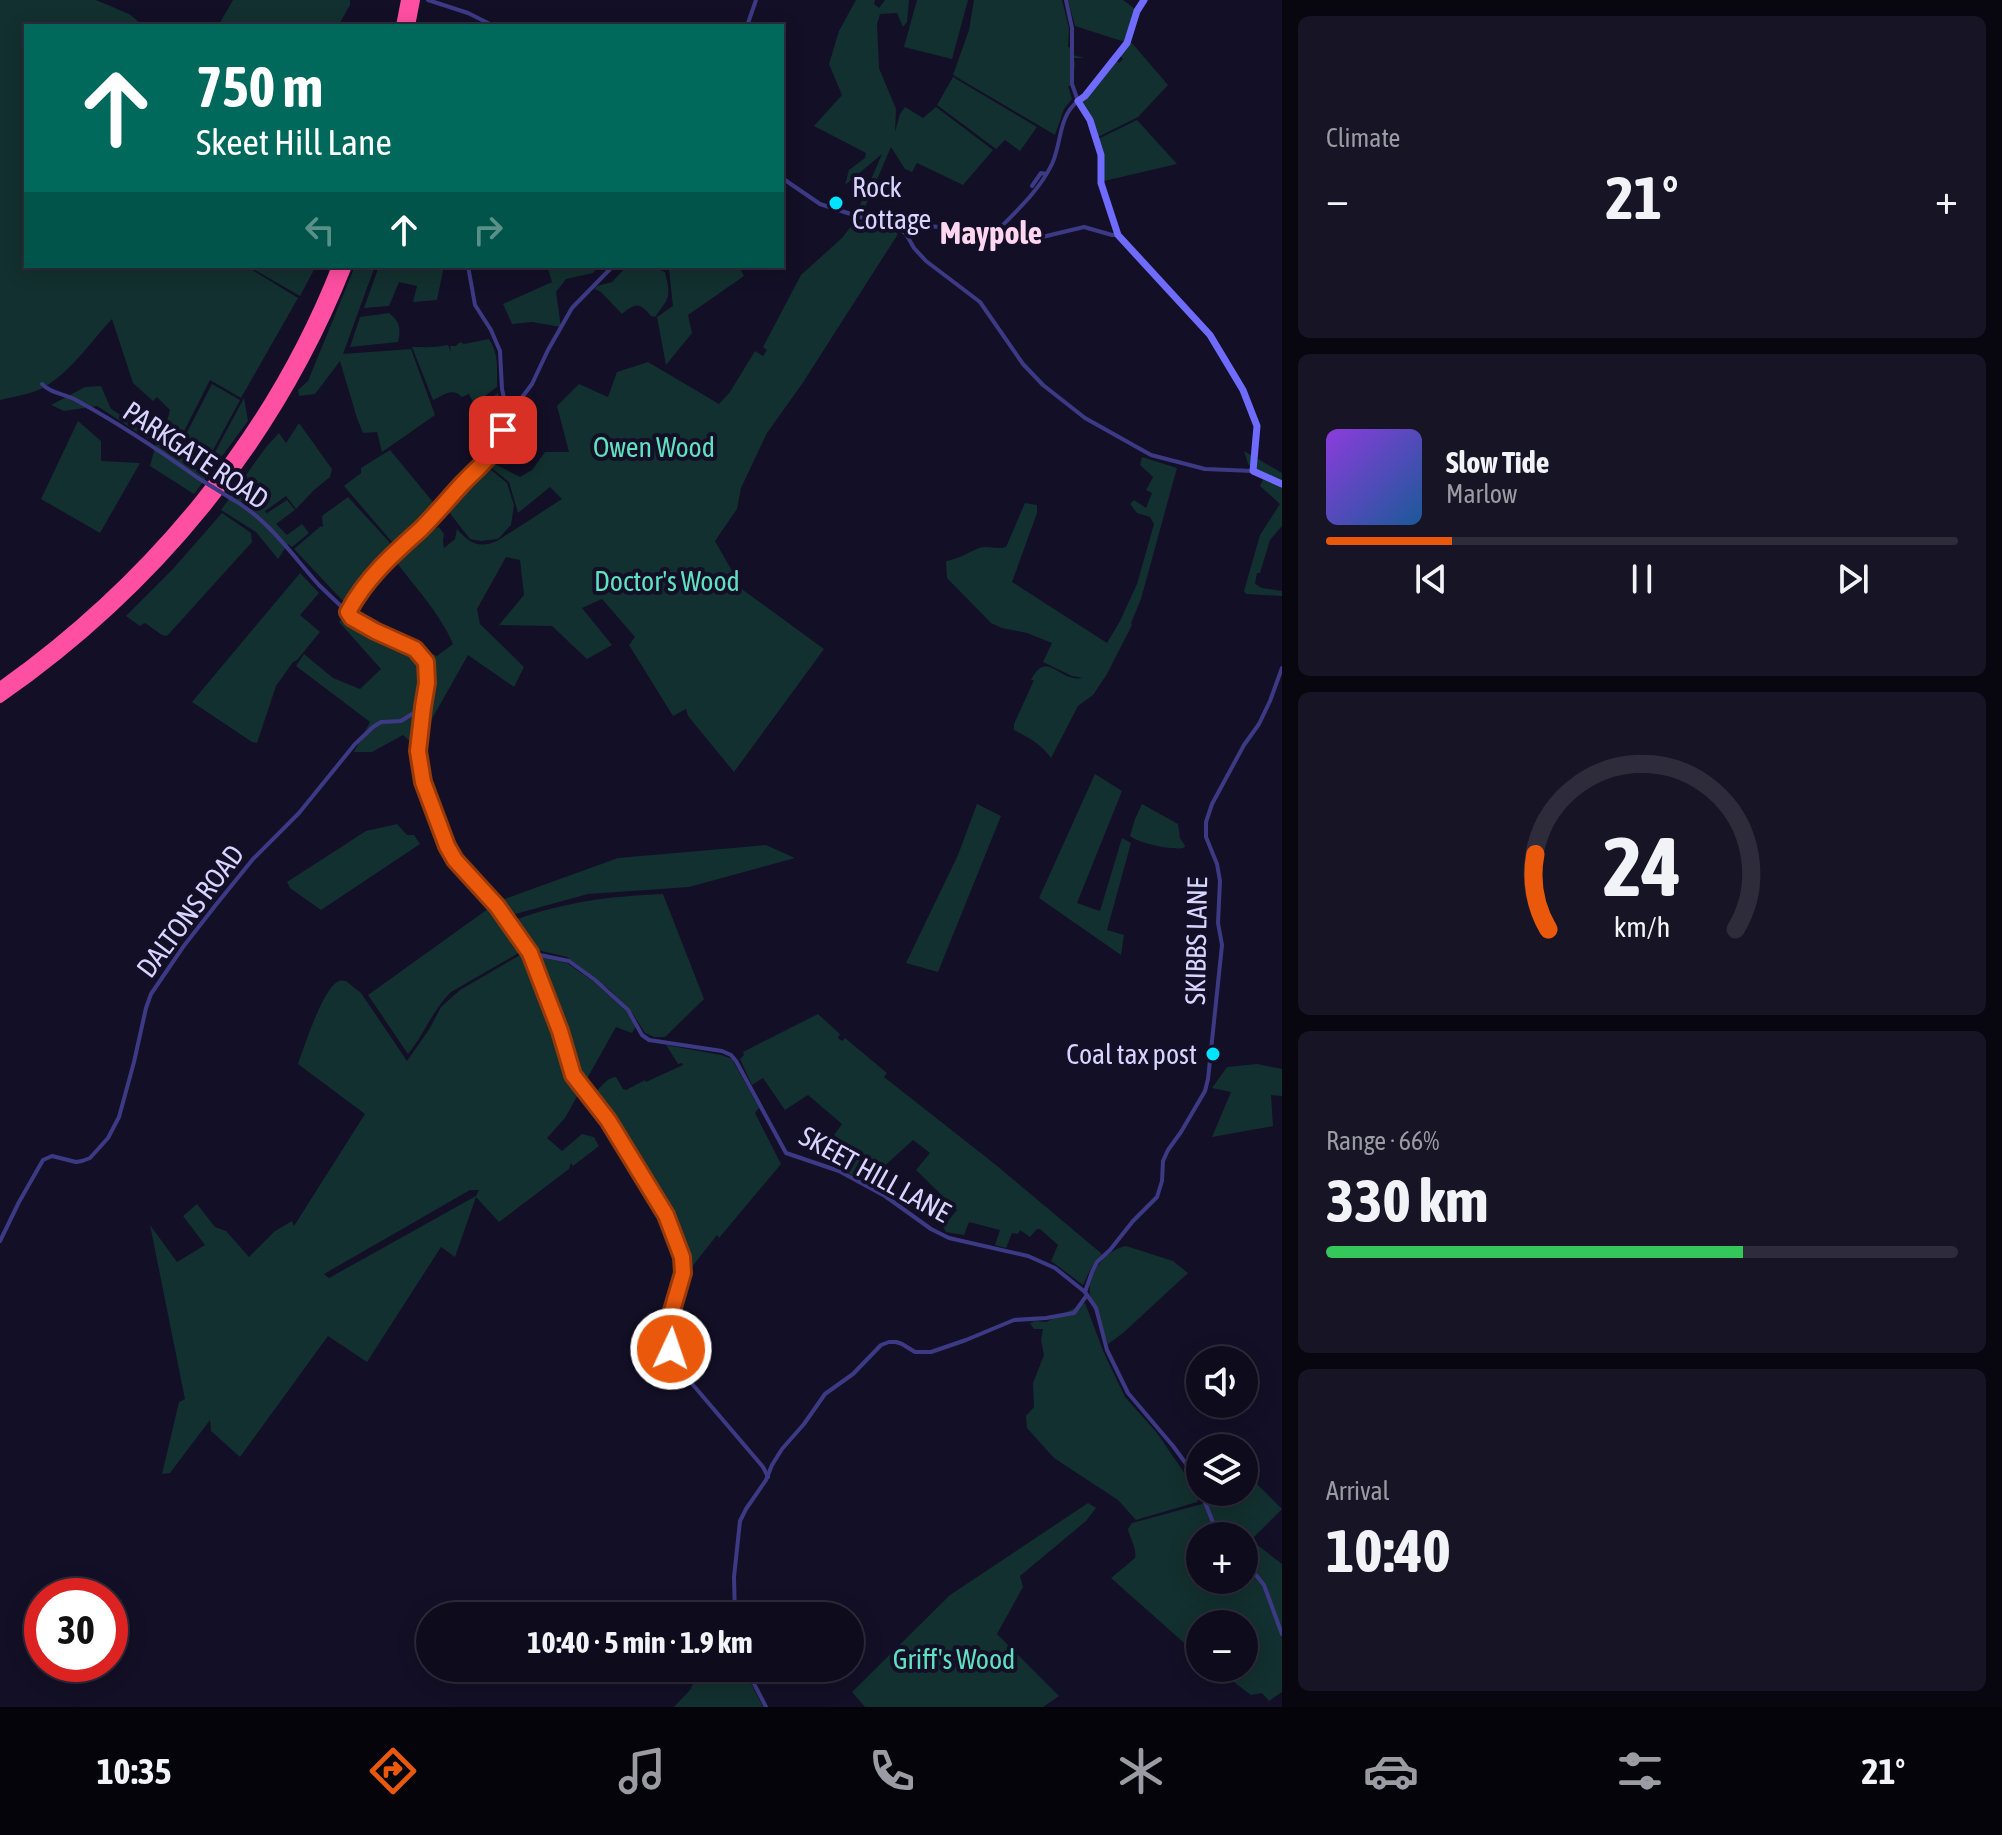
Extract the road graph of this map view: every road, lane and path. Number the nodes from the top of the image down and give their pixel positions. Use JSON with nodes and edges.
{"nodes":[{"id":1,"x":403,"y":0,"type":"edge"},
{"id":2,"x":415,"y":0,"type":"edge"},
{"id":3,"x":428,"y":0,"type":"edge"},
{"id":4,"x":756,"y":0,"type":"edge"},
{"id":5,"x":1066,"y":0,"type":"edge"},
{"id":6,"x":1144,"y":0,"type":"edge"},
{"id":7,"x":484,"y":23,"type":"edge"},
{"id":8,"x":399,"y":24,"type":"edge"},
{"id":9,"x":410,"y":24,"type":"edge"},
{"id":10,"x":748,"y":24,"type":"edge"},
{"id":11,"x":1078,"y":101,"type":"junction"},
{"id":12,"x":1046,"y":174,"type":"junction"},
{"id":13,"x":784,"y":179,"type":"edge"},
{"id":14,"x":1032,"y":186,"type":"dead end"},
{"id":15,"x":894,"y":224,"type":"junction"},
{"id":16,"x":1118,"y":235,"type":"junction"},
{"id":17,"x":991,"y":237,"type":"junction"},
{"id":18,"x":336,"y":268,"type":"edge"},
{"id":19,"x":346,"y":268,"type":"edge"},
{"id":20,"x":468,"y":268,"type":"edge"},
{"id":21,"x":611,"y":268,"type":"edge"},
{"id":22,"x":42,"y":384,"type":"dead end"},
{"id":23,"x":508,"y":416,"type":"junction"},
{"id":24,"x":1253,"y":471,"type":"junction"},
{"id":25,"x":1282,"y":484,"type":"edge"},
{"id":26,"x":348,"y":612,"type":"junction"},
{"id":27,"x":1282,"y":668,"type":"edge"},
{"id":28,"x":0,"y":687,"type":"edge"},
{"id":29,"x":0,"y":698,"type":"edge"},
{"id":30,"x":423,"y":707,"type":"junction"},
{"id":31,"x":530,"y":953,"type":"junction"},
{"id":32,"x":0,"y":1241,"type":"edge"},
{"id":33,"x":1086,"y":1293,"type":"junction"},
{"id":34,"x":1186,"y":1464,"type":"edge"},
{"id":35,"x":772,"y":1465,"type":"junction"},
{"id":36,"x":764,"y":1469,"type":"junction"},
{"id":37,"x":768,"y":1477,"type":"junction"},
{"id":38,"x":1258,"y":1578,"type":"edge"},
{"id":39,"x":735,"y":1602,"type":"edge"},
{"id":40,"x":1282,"y":1634,"type":"edge"},
{"id":41,"x":753,"y":1682,"type":"edge"},
{"id":42,"x":766,"y":1707,"type":"edge"}],
"edges":[{"from":1,"to":8,"type":"highway"},
{"from":2,"to":9,"type":"highway"},
{"from":3,"to":7,"type":"street"},
{"from":4,"to":10,"type":"street"},
{"from":5,"to":11,"type":"street"},
{"from":6,"to":11,"type":"street"},
{"from":11,"to":12,"type":"street"},
{"from":11,"to":16,"type":"street"},
{"from":12,"to":14,"type":"street"},
{"from":12,"to":17,"type":"street"},
{"from":13,"to":15,"type":"street"},
{"from":15,"to":17,"type":"street"},
{"from":15,"to":24,"type":"street"},
{"from":16,"to":17,"type":"street"},
{"from":16,"to":24,"type":"street"},
{"from":18,"to":28,"type":"highway"},
{"from":19,"to":29,"type":"highway"},
{"from":20,"to":23,"type":"street"},
{"from":21,"to":23,"type":"street"},
{"from":22,"to":26,"type":"street","name":"PARKGATE ROAD","bridge":true},
{"from":23,"to":26,"type":"street"},
{"from":24,"to":25,"type":"street"},
{"from":26,"to":30,"type":"street","name":"PARKGATE ROAD"},
{"from":27,"to":33,"type":"street","name":"SKIBBS LANE"},
{"from":30,"to":31,"type":"street"},
{"from":30,"to":32,"type":"street","name":"DALTONS ROAD"},
{"from":31,"to":33,"type":"street","name":"SKEET HILL LANE"},
{"from":31,"to":36,"type":"street"},
{"from":33,"to":34,"type":"street","name":"SKEET HILL LANE"},
{"from":33,"to":35,"type":"street","name":"SKIBBS LANE"},
{"from":35,"to":36,"type":"street","name":"SKIBBS LANE"},
{"from":35,"to":37,"type":"street","name":"SKIBBS LANE"},
{"from":36,"to":37,"type":"street"},
{"from":37,"to":39,"type":"street","name":"SKIBBS LANE"},
{"from":38,"to":40,"type":"street"},
{"from":41,"to":42,"type":"street"}]}
